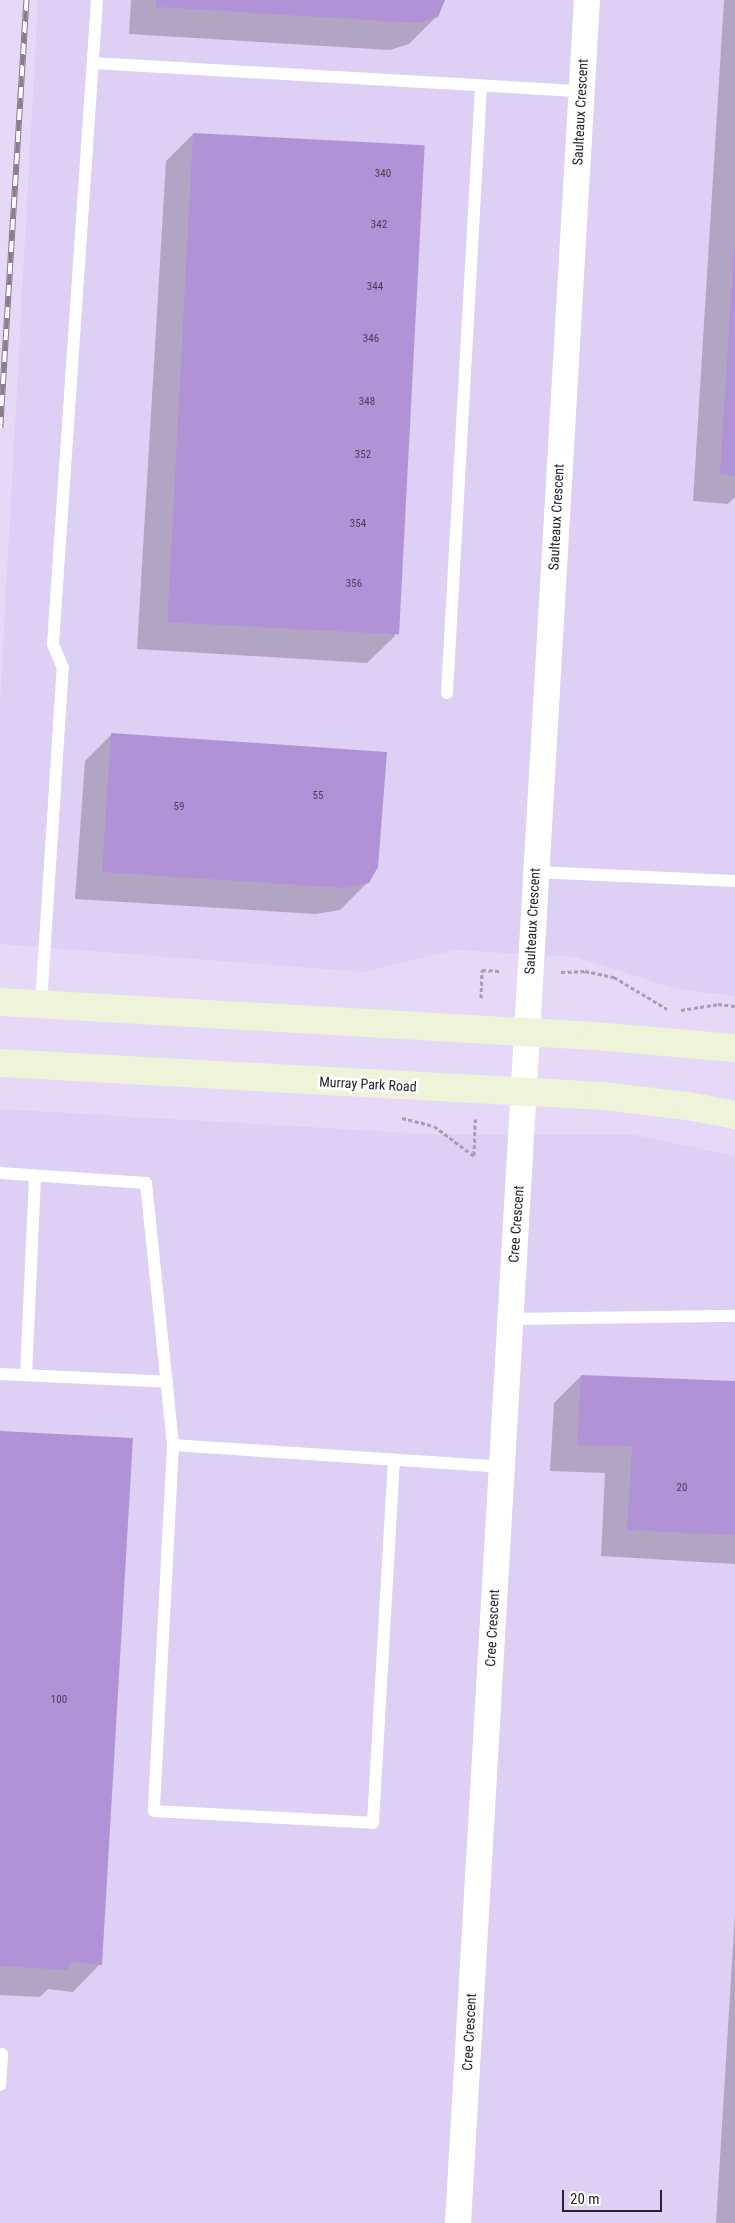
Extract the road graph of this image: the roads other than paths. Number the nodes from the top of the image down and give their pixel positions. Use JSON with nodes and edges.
{"nodes":[{"id":1,"x":97,"y":0,"type":"edge"},
{"id":2,"x":587,"y":0,"type":"edge"},
{"id":3,"x":93,"y":63,"type":"junction"},
{"id":4,"x":481,"y":86,"type":"junction"},
{"id":5,"x":581,"y":91,"type":"junction"},
{"id":6,"x":447,"y":693,"type":"dead end"},
{"id":7,"x":535,"y":872,"type":"junction"},
{"id":8,"x":735,"y":881,"type":"edge"},
{"id":9,"x":0,"y":1002,"type":"edge"},
{"id":10,"x":41,"y":1004,"type":"junction"},
{"id":11,"x":526,"y":1033,"type":"junction"},
{"id":12,"x":735,"y":1048,"type":"edge"},
{"id":13,"x":0,"y":1064,"type":"edge"},
{"id":14,"x":524,"y":1092,"type":"junction"},
{"id":15,"x":735,"y":1115,"type":"edge"},
{"id":16,"x":0,"y":1173,"type":"edge"},
{"id":17,"x":34,"y":1176,"type":"junction"},
{"id":18,"x":735,"y":1316,"type":"edge"},
{"id":19,"x":510,"y":1319,"type":"junction"},
{"id":20,"x":0,"y":1374,"type":"edge"},
{"id":21,"x":26,"y":1375,"type":"junction"},
{"id":22,"x":167,"y":1382,"type":"junction"},
{"id":23,"x":173,"y":1445,"type":"junction"},
{"id":24,"x":394,"y":1460,"type":"junction"},
{"id":25,"x":501,"y":1467,"type":"junction"},
{"id":26,"x":2,"y":2054,"type":"dead end"},
{"id":27,"x":0,"y":2085,"type":"edge"},
{"id":28,"x":458,"y":2223,"type":"edge"}],
"edges":[{"from":1,"to":3,"type":"lane"},
{"from":2,"to":5,"type":"street","name":"Saulteaux Crescent"},
{"from":3,"to":4,"type":"lane"},
{"from":3,"to":10,"type":"lane"},
{"from":4,"to":5,"type":"lane"},
{"from":4,"to":6,"type":"lane"},
{"from":5,"to":7,"type":"street","name":"Saulteaux Crescent"},
{"from":7,"to":8,"type":"lane"},
{"from":7,"to":11,"type":"street","name":"Saulteaux Crescent"},
{"from":9,"to":10,"type":"street"},
{"from":10,"to":11,"type":"street"},
{"from":11,"to":12,"type":"street"},
{"from":11,"to":14,"type":"street","name":"Cree Crescent"},
{"from":13,"to":14,"type":"street","name":"Murray Park Road"},
{"from":14,"to":15,"type":"street","name":"Murray Park Road"},
{"from":14,"to":19,"type":"street","name":"Cree Crescent"},
{"from":16,"to":17,"type":"lane"},
{"from":17,"to":21,"type":"lane"},
{"from":17,"to":22,"type":"lane"},
{"from":18,"to":19,"type":"lane"},
{"from":19,"to":25,"type":"street","name":"Cree Crescent"},
{"from":20,"to":21,"type":"lane"},
{"from":21,"to":22,"type":"lane"},
{"from":22,"to":23,"type":"lane"},
{"from":23,"to":24,"type":"lane"},
{"from":23,"to":24,"type":"lane"},
{"from":24,"to":25,"type":"lane"},
{"from":25,"to":28,"type":"street","name":"Cree Crescent"},
{"from":26,"to":27,"type":"lane"}]}
